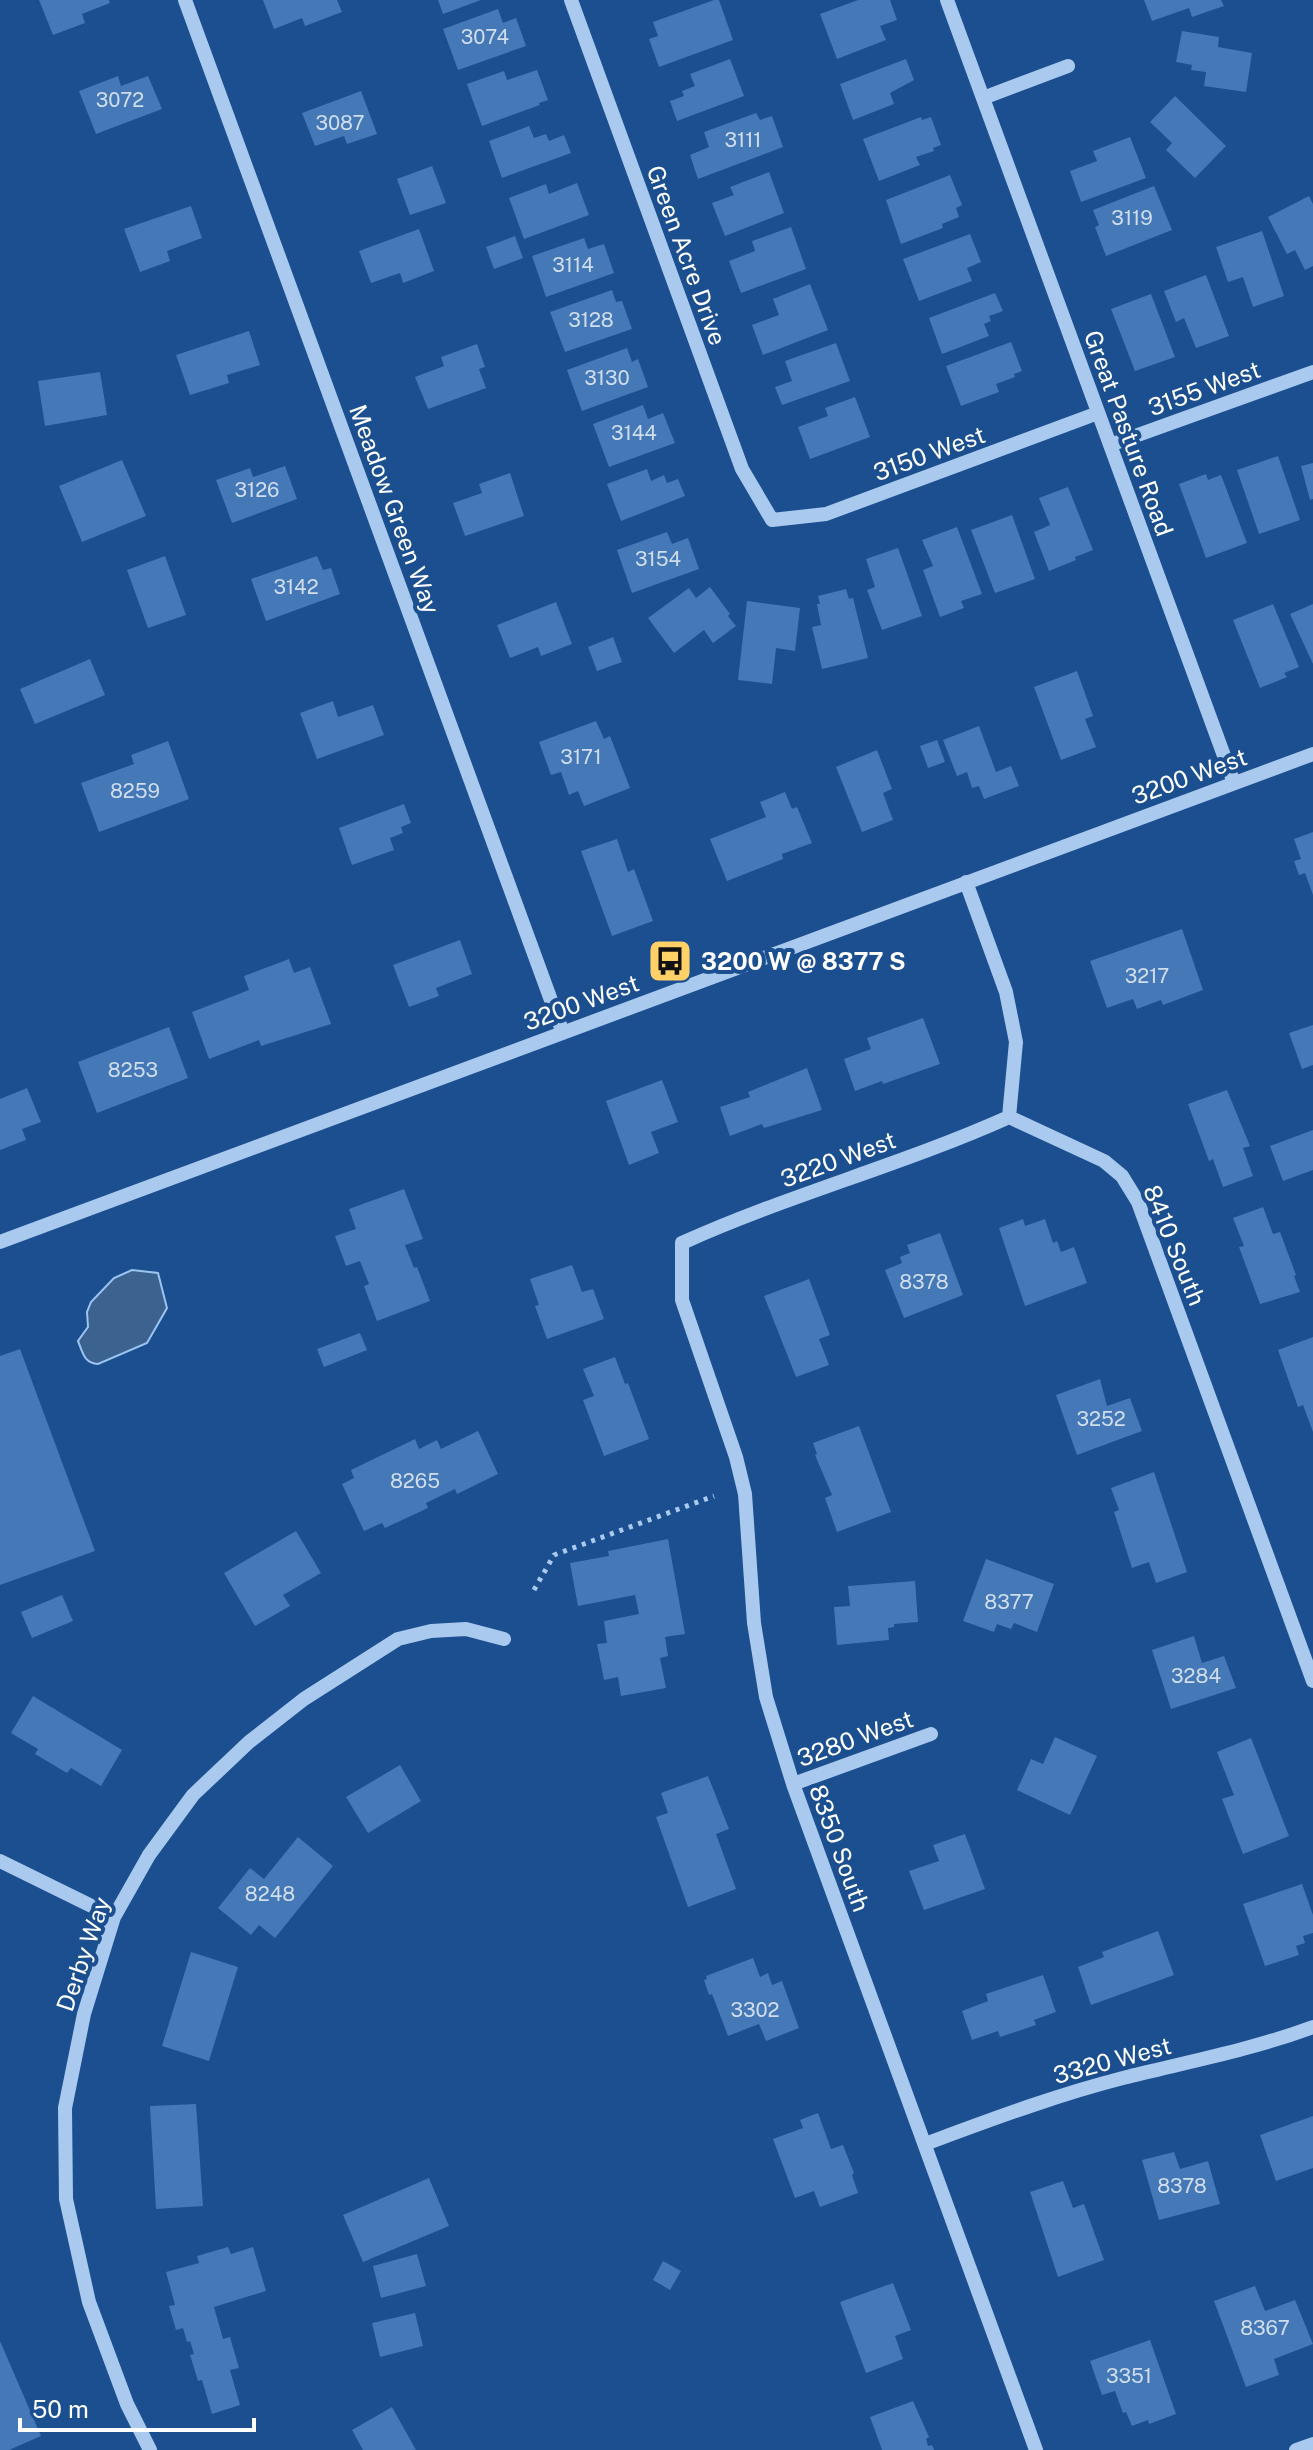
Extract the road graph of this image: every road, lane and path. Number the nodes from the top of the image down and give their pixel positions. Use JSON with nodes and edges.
{"nodes":[{"id":1,"x":185,"y":0,"type":"edge"},
{"id":2,"x":571,"y":0,"type":"edge"},
{"id":3,"x":947,"y":0,"type":"edge"},
{"id":4,"x":1068,"y":66,"type":"dead end"},
{"id":5,"x":983,"y":98,"type":"junction"},
{"id":6,"x":1313,"y":372,"type":"edge"},
{"id":7,"x":1098,"y":413,"type":"junction"},
{"id":8,"x":1110,"y":445,"type":"junction"},
{"id":9,"x":772,"y":520,"type":"joint"},
{"id":10,"x":1313,"y":754,"type":"edge"},
{"id":11,"x":1234,"y":783,"type":"junction"},
{"id":12,"x":966,"y":882,"type":"junction"},
{"id":13,"x":563,"y":1033,"type":"junction"},
{"id":14,"x":1009,"y":1117,"type":"junction"},
{"id":15,"x":0,"y":1242,"type":"edge"},
{"id":16,"x":682,"y":1243,"type":"joint"},
{"id":17,"x":714,"y":1496,"type":"dead end"},
{"id":18,"x":534,"y":1590,"type":"dead end"},
{"id":19,"x":504,"y":1639,"type":"dead end"},
{"id":20,"x":1313,"y":1681,"type":"edge"},
{"id":21,"x":931,"y":1734,"type":"dead end"},
{"id":22,"x":793,"y":1784,"type":"junction"},
{"id":23,"x":0,"y":1861,"type":"edge"},
{"id":24,"x":114,"y":1917,"type":"junction"},
{"id":25,"x":1313,"y":2027,"type":"edge"},
{"id":26,"x":925,"y":2144,"type":"junction"},
{"id":27,"x":1313,"y":2444,"type":"edge"},
{"id":28,"x":150,"y":2450,"type":"edge"},
{"id":29,"x":1036,"y":2450,"type":"edge"},
{"id":30,"x":1296,"y":2450,"type":"edge"}],
"edges":[{"from":1,"to":13,"type":"street","name":"Meadow Green Way"},
{"from":2,"to":9,"type":"street","name":"Green Acre Drive"},
{"from":3,"to":5,"type":"street","name":"Great Pasture Road"},
{"from":4,"to":5,"type":"street"},
{"from":5,"to":7,"type":"street","name":"Great Pasture Road"},
{"from":6,"to":8,"type":"street","name":"3155 West"},
{"from":7,"to":8,"type":"street","name":"Great Pasture Road"},
{"from":7,"to":9,"type":"street","name":"3150 West"},
{"from":8,"to":11,"type":"street","name":"Great Pasture Road"},
{"from":10,"to":11,"type":"street","name":"3200 West"},
{"from":11,"to":12,"type":"street","name":"3200 West"},
{"from":12,"to":13,"type":"street","name":"3200 West"},
{"from":12,"to":14,"type":"street"},
{"from":13,"to":15,"type":"street","name":"3200 West"},
{"from":14,"to":16,"type":"street","name":"3220 West"},
{"from":14,"to":20,"type":"street","name":"8410 South"},
{"from":16,"to":22,"type":"street","name":"8350 South"},
{"from":17,"to":18,"type":"path"},
{"from":19,"to":24,"type":"street","name":"Derby Way"},
{"from":21,"to":22,"type":"street","name":"3280 West"},
{"from":22,"to":26,"type":"street","name":"8350 South"},
{"from":23,"to":24,"type":"street"},
{"from":24,"to":28,"type":"street","name":"Derby Way"},
{"from":25,"to":26,"type":"street","name":"3320 West"},
{"from":26,"to":29,"type":"street","name":"8350 South"},
{"from":27,"to":30,"type":"street"}]}
